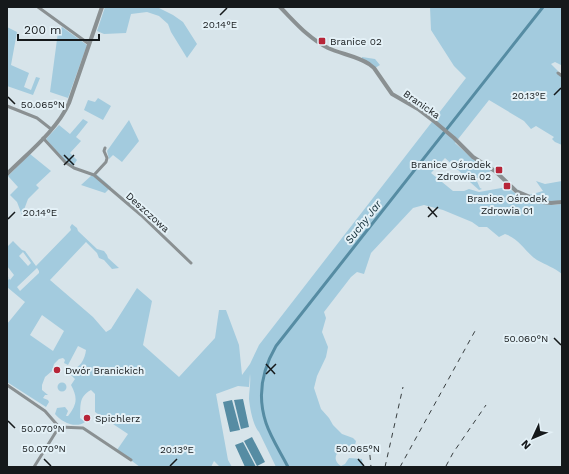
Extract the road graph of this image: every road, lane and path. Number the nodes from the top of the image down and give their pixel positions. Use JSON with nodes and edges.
{"nodes":[{"id":1,"x":38,"y":7,"type":"edge"},
{"id":2,"x":102,"y":7,"type":"edge"},
{"id":3,"x":280,"y":7,"type":"edge"},
{"id":4,"x":89,"y":44,"type":"junction"},
{"id":5,"x":558,"y":73,"type":"dead end"},
{"id":6,"x":562,"y":76,"type":"edge"},
{"id":7,"x":7,"y":106,"type":"edge"},
{"id":8,"x":52,"y":129,"type":"junction"},
{"id":9,"x":43,"y":138,"type":"junction"},
{"id":10,"x":105,"y":148,"type":"dead end"},
{"id":11,"x":7,"y":174,"type":"edge"},
{"id":12,"x":94,"y":175,"type":"junction"},
{"id":13,"x":562,"y":202,"type":"edge"},
{"id":14,"x":191,"y":263,"type":"dead end"},
{"id":15,"x":7,"y":385,"type":"edge"},
{"id":16,"x":59,"y":427,"type":"junction"},
{"id":17,"x":131,"y":460,"type":"dead end"},
{"id":18,"x":34,"y":467,"type":"edge"}],
"edges":[{"from":1,"to":4,"type":"street"},
{"from":2,"to":4,"type":"street"},
{"from":3,"to":13,"type":"street","name":"Branicka"},
{"from":4,"to":8,"type":"street"},
{"from":5,"to":6,"type":"street"},
{"from":7,"to":8,"type":"street"},
{"from":8,"to":9,"type":"street"},
{"from":9,"to":11,"type":"street"},
{"from":9,"to":12,"type":"street","name":"Deszczowa"},
{"from":10,"to":12,"type":"street"},
{"from":12,"to":14,"type":"street","name":"Deszczowa"},
{"from":15,"to":16,"type":"street"},
{"from":16,"to":17,"type":"street"},
{"from":16,"to":18,"type":"street"}]}
